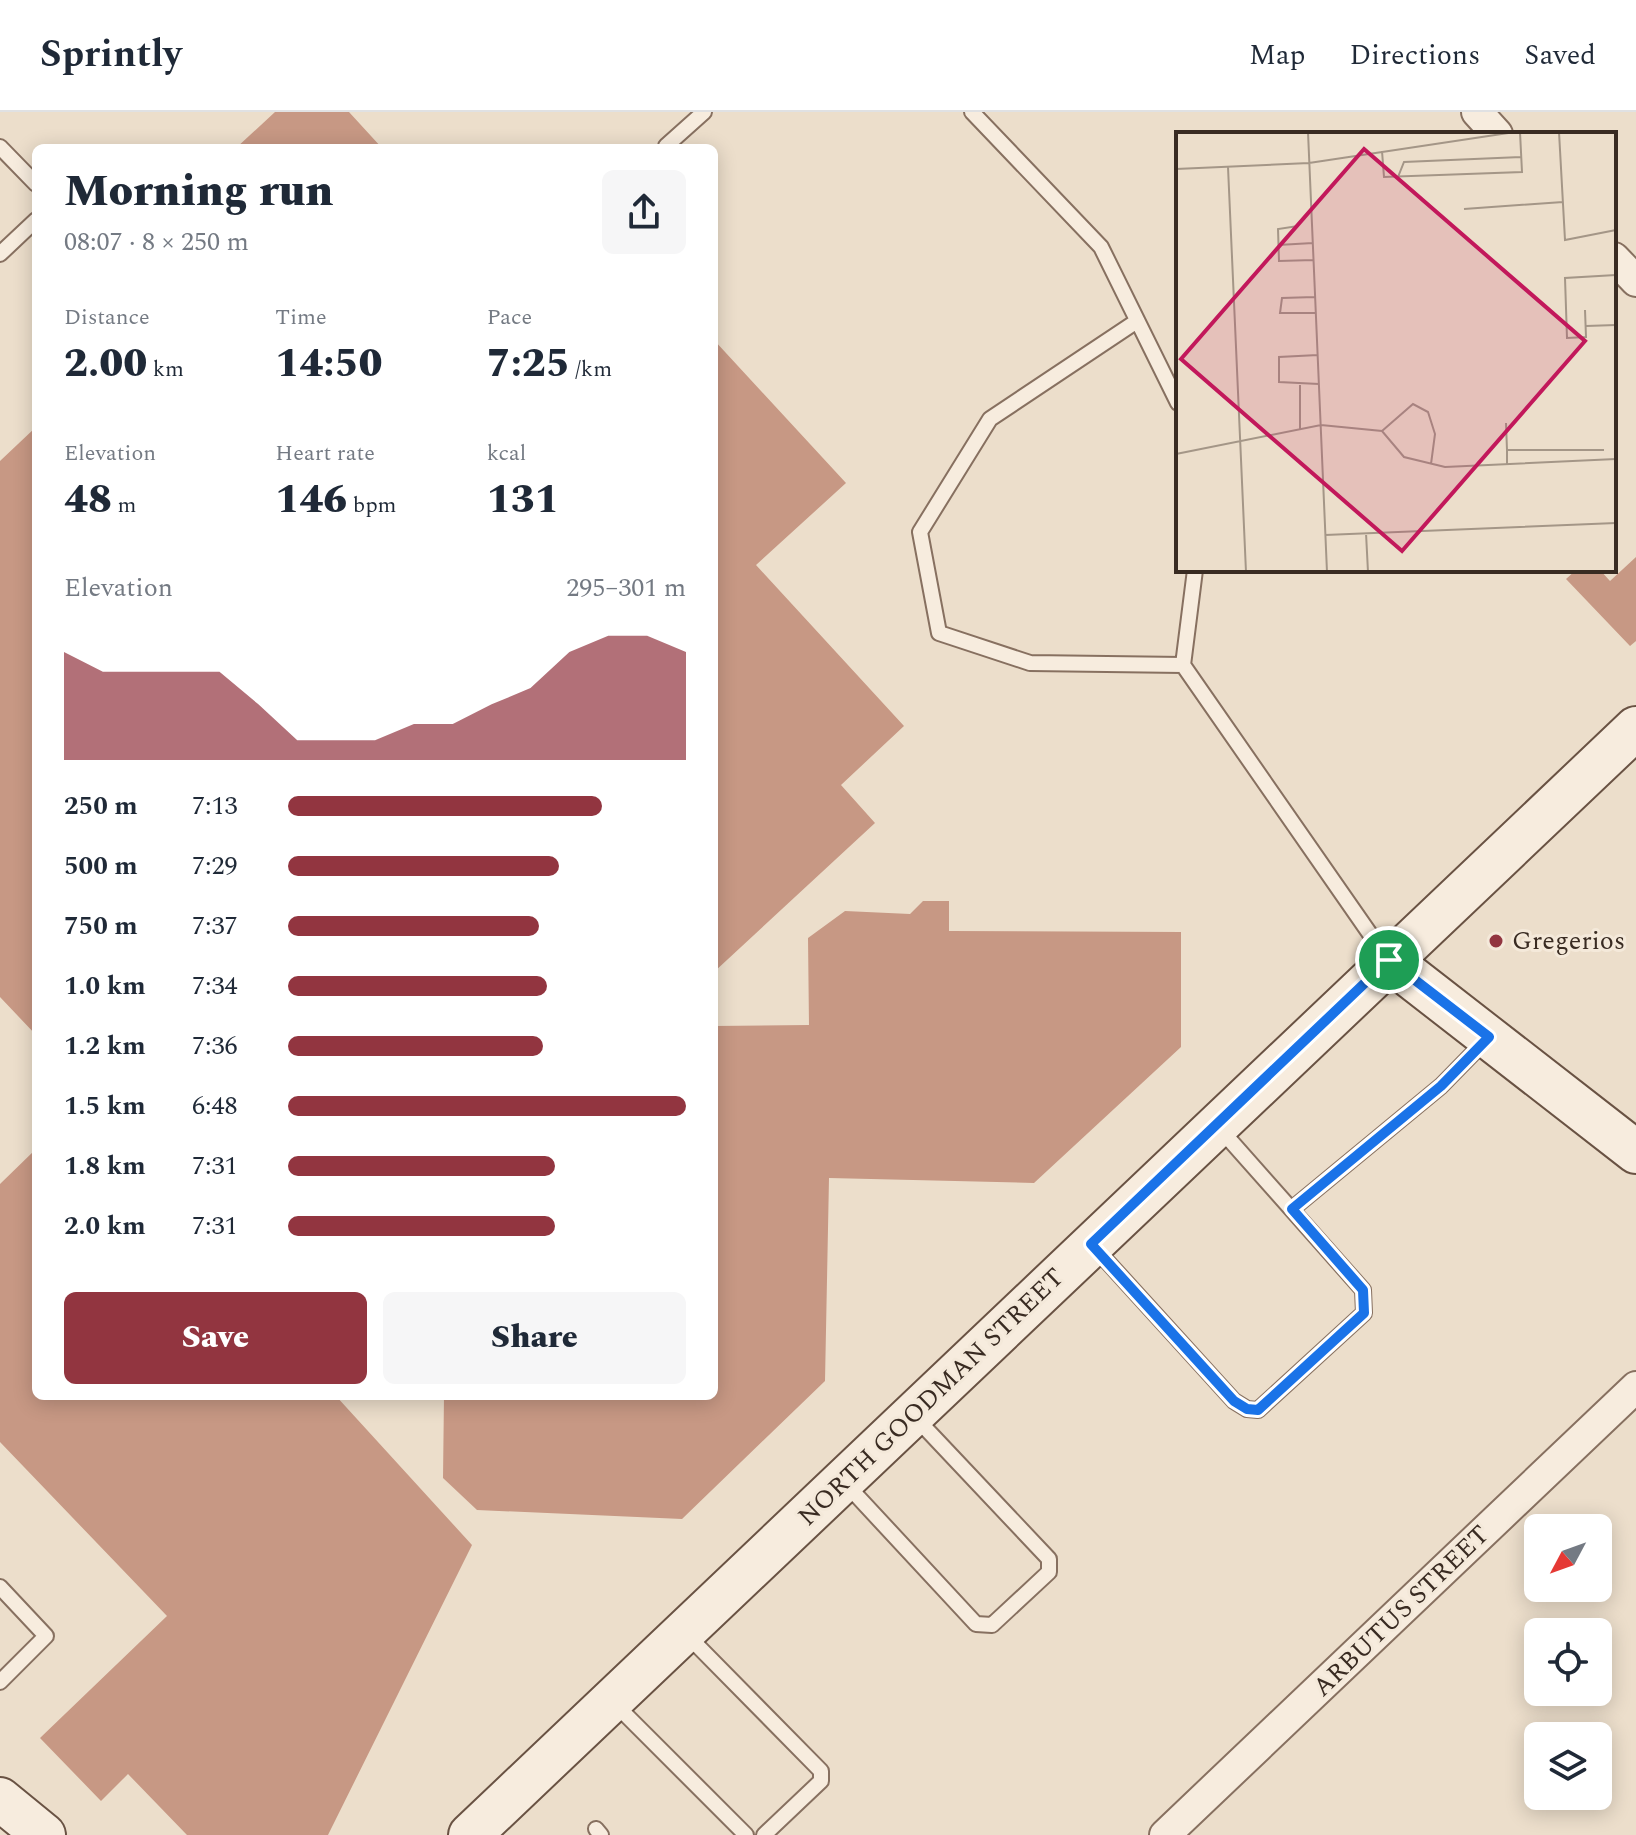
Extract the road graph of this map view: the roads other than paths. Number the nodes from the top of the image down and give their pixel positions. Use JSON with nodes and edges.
{"nodes":[{"id":1,"x":704,"y":112,"type":"edge"},
{"id":2,"x":972,"y":112,"type":"edge"},
{"id":3,"x":1477,"y":112,"type":"edge"},
{"id":4,"x":1495,"y":132,"type":"edge"},
{"id":5,"x":668,"y":144,"type":"edge"},
{"id":6,"x":0,"y":147,"type":"edge"},
{"id":7,"x":32,"y":180,"type":"edge"},
{"id":8,"x":32,"y":224,"type":"edge"},
{"id":9,"x":0,"y":254,"type":"edge"},
{"id":10,"x":1616,"y":260,"type":"edge"},
{"id":11,"x":1636,"y":281,"type":"edge"},
{"id":12,"x":1137,"y":321,"type":"junction"},
{"id":13,"x":1176,"y":399,"type":"edge"},
{"id":14,"x":1195,"y":572,"type":"edge"},
{"id":15,"x":1183,"y":665,"type":"junction"},
{"id":16,"x":1636,"y":728,"type":"edge"},
{"id":17,"x":1389,"y":960,"type":"junction"},
{"id":18,"x":1489,"y":1037,"type":"junction"},
{"id":19,"x":1216,"y":1125,"type":"junction"},
{"id":20,"x":1636,"y":1152,"type":"edge"},
{"id":21,"x":1292,"y":1209,"type":"junction"},
{"id":22,"x":1091,"y":1244,"type":"junction"},
{"id":23,"x":1636,"y":1387,"type":"edge"},
{"id":24,"x":912,"y":1414,"type":"junction"},
{"id":25,"x":843,"y":1481,"type":"junction"},
{"id":26,"x":0,"y":1587,"type":"edge"},
{"id":27,"x":684,"y":1632,"type":"junction"},
{"id":28,"x":0,"y":1682,"type":"edge"},
{"id":29,"x":612,"y":1700,"type":"junction"},
{"id":30,"x":0,"y":1799,"type":"edge"},
{"id":31,"x":44,"y":1835,"type":"edge"},
{"id":32,"x":470,"y":1835,"type":"edge"},
{"id":33,"x":746,"y":1835,"type":"edge"},
{"id":34,"x":764,"y":1835,"type":"edge"},
{"id":35,"x":1165,"y":1835,"type":"edge"}],
"edges":[{"from":1,"to":5,"type":"lane"},
{"from":2,"to":12,"type":"lane"},
{"from":3,"to":4,"type":"street"},
{"from":6,"to":7,"type":"lane"},
{"from":8,"to":9,"type":"lane"},
{"from":10,"to":11,"type":"street"},
{"from":12,"to":13,"type":"lane"},
{"from":12,"to":15,"type":"lane"},
{"from":14,"to":15,"type":"lane"},
{"from":15,"to":17,"type":"lane"},
{"from":16,"to":17,"type":"main road","name":"NORTH GOODMAN STREET"},
{"from":17,"to":18,"type":"main road"},
{"from":17,"to":19,"type":"main road","name":"NORTH GOODMAN STREET"},
{"from":18,"to":20,"type":"main road"},
{"from":18,"to":21,"type":"lane"},
{"from":19,"to":21,"type":"lane"},
{"from":19,"to":22,"type":"main road","name":"NORTH GOODMAN STREET"},
{"from":21,"to":22,"type":"lane"},
{"from":22,"to":24,"type":"main road","name":"NORTH GOODMAN STREET"},
{"from":23,"to":35,"type":"street","name":"ARBUTUS STREET"},
{"from":24,"to":25,"type":"main road","name":"NORTH GOODMAN STREET"},
{"from":24,"to":25,"type":"lane"},
{"from":25,"to":27,"type":"main road","name":"NORTH GOODMAN STREET"},
{"from":26,"to":28,"type":"lane"},
{"from":27,"to":29,"type":"main road","name":"NORTH GOODMAN STREET"},
{"from":27,"to":34,"type":"lane"},
{"from":29,"to":32,"type":"main road","name":"NORTH GOODMAN STREET"},
{"from":29,"to":33,"type":"lane"},
{"from":30,"to":31,"type":"main road"}]}
